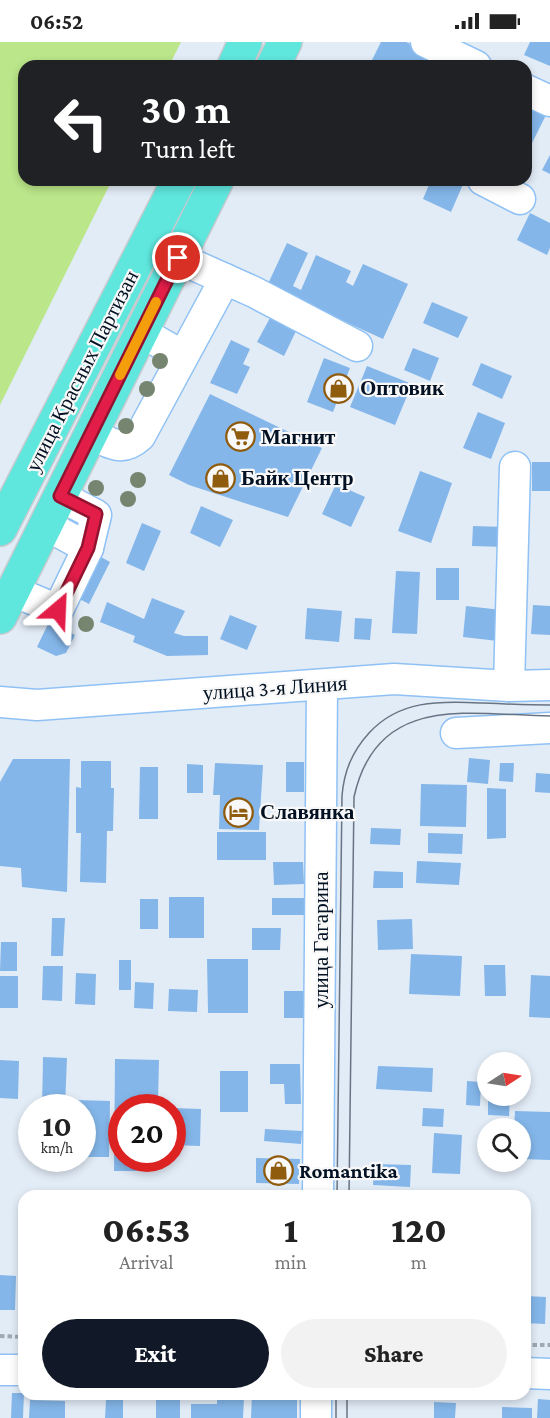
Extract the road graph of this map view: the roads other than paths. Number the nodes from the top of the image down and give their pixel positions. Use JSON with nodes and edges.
{"nodes":[{"id":1,"x":245,"y":42,"type":"edge"},
{"id":2,"x":285,"y":42,"type":"edge"},
{"id":3,"x":426,"y":42,"type":"edge"},
{"id":4,"x":237,"y":60,"type":"edge"},
{"id":5,"x":276,"y":60,"type":"edge"},
{"id":6,"x":464,"y":60,"type":"edge"},
{"id":7,"x":532,"y":93,"type":"edge"},
{"id":8,"x":550,"y":101,"type":"edge"},
{"id":9,"x":176,"y":186,"type":"edge"},
{"id":10,"x":214,"y":186,"type":"edge"},
{"id":11,"x":495,"y":186,"type":"edge"},
{"id":12,"x":520,"y":199,"type":"dead end"},
{"id":13,"x":178,"y":258,"type":"junction"},
{"id":14,"x":225,"y":279,"type":"junction"},
{"id":15,"x":141,"y":332,"type":"junction"},
{"id":16,"x":357,"y":346,"type":"dead end"},
{"id":17,"x":183,"y":356,"type":"junction"},
{"id":18,"x":90,"y":434,"type":"junction"},
{"id":19,"x":515,"y":467,"type":"dead end"},
{"id":20,"x":60,"y":496,"type":"junction"},
{"id":21,"x":46,"y":525,"type":"junction"},
{"id":22,"x":0,"y":529,"type":"edge"},
{"id":23,"x":88,"y":548,"type":"junction"},
{"id":24,"x":6,"y":604,"type":"edge"},
{"id":25,"x":322,"y":685,"type":"junction"},
{"id":26,"x":550,"y":685,"type":"edge"},
{"id":27,"x":509,"y":686,"type":"junction"},
{"id":28,"x":0,"y":702,"type":"edge"},
{"id":29,"x":550,"y":728,"type":"edge"},
{"id":30,"x":456,"y":733,"type":"dead end"},
{"id":31,"x":318,"y":1190,"type":"edge"},
{"id":32,"x":0,"y":1370,"type":"edge"},
{"id":33,"x":18,"y":1370,"type":"edge"},
{"id":34,"x":531,"y":1373,"type":"edge"},
{"id":35,"x":550,"y":1374,"type":"edge"},
{"id":36,"x":316,"y":1400,"type":"edge"},
{"id":37,"x":316,"y":1418,"type":"edge"}],
"edges":[{"from":1,"to":4,"type":"highway"},
{"from":2,"to":5,"type":"highway"},
{"from":3,"to":6,"type":"street"},
{"from":7,"to":8,"type":"street"},
{"from":9,"to":22,"type":"highway","name":"улица Красных Партизан"},
{"from":10,"to":13,"type":"highway","name":"улица Красных Партизан"},
{"from":11,"to":12,"type":"street"},
{"from":13,"to":14,"type":"street"},
{"from":13,"to":15,"type":"highway","name":"улица Красных Партизан"},
{"from":14,"to":16,"type":"street"},
{"from":14,"to":17,"type":"street"},
{"from":15,"to":17,"type":"street"},
{"from":15,"to":18,"type":"highway","name":"улица Красных Партизан"},
{"from":17,"to":18,"type":"street"},
{"from":18,"to":20,"type":"highway","name":"улица Красных Партизан"},
{"from":19,"to":27,"type":"street"},
{"from":20,"to":21,"type":"highway","name":"улица Красных Партизан"},
{"from":20,"to":23,"type":"street"},
{"from":21,"to":23,"type":"street"},
{"from":21,"to":24,"type":"highway","name":"улица Красных Партизан"},
{"from":23,"to":24,"type":"street"},
{"from":25,"to":27,"type":"street","name":"улица 3-я Линия"},
{"from":25,"to":28,"type":"street","name":"улица 3-я Линия"},
{"from":25,"to":31,"type":"street","name":"улица Гагарина"},
{"from":26,"to":27,"type":"street","name":"улица 3-я Линия"},
{"from":29,"to":30,"type":"street"},
{"from":32,"to":33,"type":"street"},
{"from":34,"to":35,"type":"street"},
{"from":36,"to":37,"type":"street"}]}
